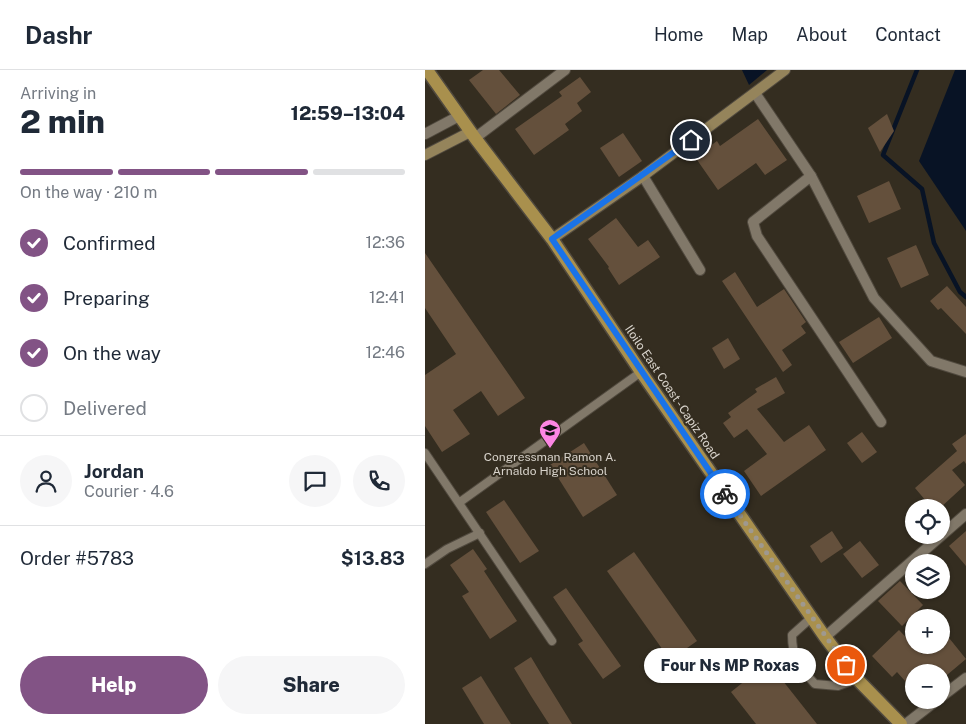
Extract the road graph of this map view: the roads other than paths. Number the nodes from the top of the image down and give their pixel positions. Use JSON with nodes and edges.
{"nodes":[{"id":1,"x":427,"y":70,"type":"edge"},
{"id":2,"x":565,"y":70,"type":"edge"},
{"id":3,"x":785,"y":70,"type":"edge"},
{"id":4,"x":755,"y":93,"type":"junction"},
{"id":5,"x":459,"y":116,"type":"junction"},
{"id":6,"x":425,"y":134,"type":"edge"},
{"id":7,"x":473,"y":135,"type":"junction"},
{"id":8,"x":425,"y":155,"type":"edge"},
{"id":9,"x":643,"y":176,"type":"junction"},
{"id":10,"x":811,"y":176,"type":"junction"},
{"id":11,"x":552,"y":239,"type":"junction"},
{"id":12,"x":700,"y":270,"type":"dead end"},
{"id":13,"x":641,"y":372,"type":"junction"},
{"id":14,"x":966,"y":372,"type":"edge"},
{"id":15,"x":881,"y":422,"type":"dead end"},
{"id":16,"x":425,"y":453,"type":"edge"},
{"id":17,"x":460,"y":502,"type":"junction"},
{"id":18,"x":966,"y":514,"type":"edge"},
{"id":19,"x":481,"y":533,"type":"junction"},
{"id":20,"x":425,"y":564,"type":"edge"},
{"id":21,"x":811,"y":618,"type":"junction"},
{"id":22,"x":825,"y":637,"type":"junction"},
{"id":23,"x":552,"y":641,"type":"dead end"},
{"id":24,"x":966,"y":678,"type":"edge"},
{"id":25,"x":857,"y":679,"type":"junction"},
{"id":26,"x":950,"y":690,"type":"edge"},
{"id":27,"x":925,"y":709,"type":"edge"},
{"id":28,"x":901,"y":724,"type":"edge"},
{"id":29,"x":906,"y":724,"type":"edge"}],
"edges":[{"from":1,"to":5,"type":"main road","name":"Iloilo East Coast - Capiz Road"},
{"from":2,"to":7,"type":"street"},
{"from":3,"to":4,"type":"main road"},
{"from":4,"to":9,"type":"main road"},
{"from":4,"to":10,"type":"street"},
{"from":5,"to":6,"type":"street"},
{"from":5,"to":7,"type":"main road","name":"Iloilo East Coast - Capiz Road"},
{"from":7,"to":8,"type":"main road"},
{"from":7,"to":11,"type":"main road","name":"Iloilo East Coast - Capiz Road"},
{"from":9,"to":11,"type":"main road"},
{"from":9,"to":12,"type":"street"},
{"from":10,"to":14,"type":"street"},
{"from":10,"to":15,"type":"street"},
{"from":11,"to":13,"type":"main road","name":"Iloilo East Coast - Capiz Road"},
{"from":13,"to":17,"type":"lane"},
{"from":13,"to":21,"type":"main road","name":"Iloilo East Coast - Capiz Road"},
{"from":16,"to":17,"type":"lane"},
{"from":17,"to":19,"type":"lane"},
{"from":18,"to":22,"type":"street"},
{"from":19,"to":20,"type":"lane"},
{"from":19,"to":23,"type":"lane"},
{"from":21,"to":22,"type":"main road","name":"Iloilo East Coast - Capiz Road"},
{"from":21,"to":25,"type":"lane"},
{"from":22,"to":25,"type":"main road","name":"Iloilo East Coast - Capiz Road"},
{"from":24,"to":26,"type":"street"},
{"from":25,"to":28,"type":"main road","name":"Iloilo East Coast - Capiz Road"},
{"from":27,"to":29,"type":"street"}]}
